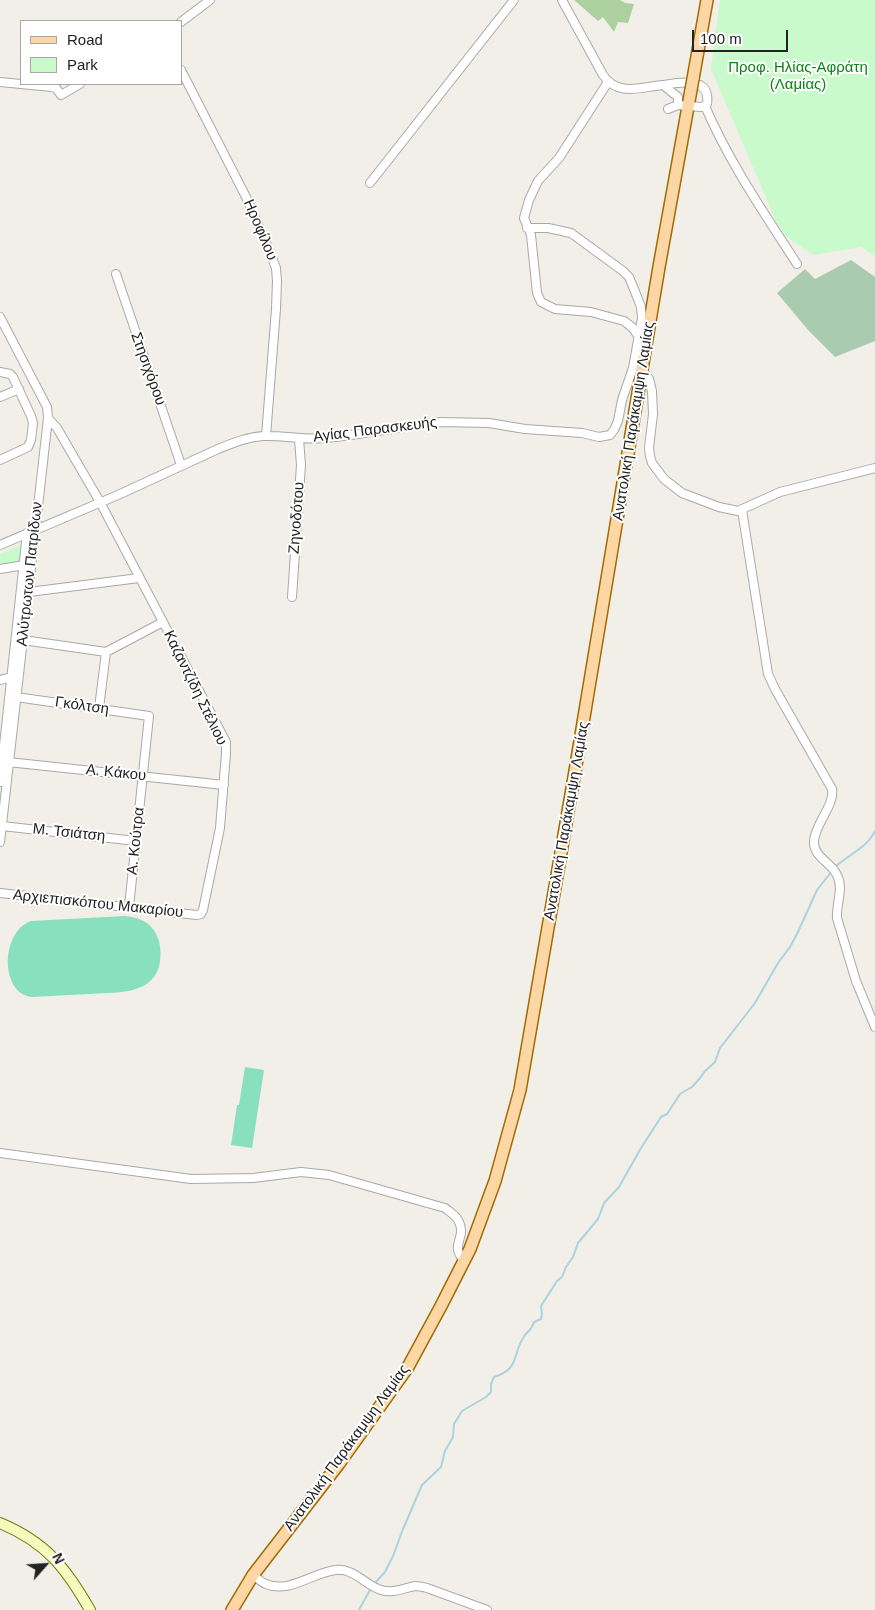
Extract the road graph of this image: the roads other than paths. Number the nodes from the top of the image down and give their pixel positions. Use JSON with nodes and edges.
{"nodes":[{"id":1,"x":210,"y":0,"type":"edge"},
{"id":2,"x":514,"y":0,"type":"edge"},
{"id":3,"x":562,"y":0,"type":"edge"},
{"id":4,"x":707,"y":0,"type":"edge"},
{"id":5,"x":182,"y":21,"type":"edge"},
{"id":6,"x":182,"y":72,"type":"edge"},
{"id":7,"x":0,"y":82,"type":"edge"},
{"id":8,"x":608,"y":82,"type":"junction"},
{"id":9,"x":20,"y":84,"type":"edge"},
{"id":10,"x":31,"y":85,"type":"edge"},
{"id":11,"x":78,"y":85,"type":"edge"},
{"id":12,"x":663,"y":85,"type":"junction"},
{"id":13,"x":683,"y":106,"type":"junction"},
{"id":14,"x":705,"y":106,"type":"junction"},
{"id":15,"x":668,"y":109,"type":"dead end"},
{"id":16,"x":370,"y":183,"type":"dead end"},
{"id":17,"x":527,"y":228,"type":"junction"},
{"id":18,"x":797,"y":264,"type":"dead end"},
{"id":19,"x":116,"y":274,"type":"dead end"},
{"id":20,"x":0,"y":316,"type":"edge"},
{"id":21,"x":641,"y":339,"type":"junction"},
{"id":22,"x":642,"y":369,"type":"junction"},
{"id":23,"x":0,"y":372,"type":"edge"},
{"id":24,"x":18,"y":388,"type":"junction"},
{"id":25,"x":0,"y":397,"type":"edge"},
{"id":26,"x":48,"y":418,"type":"junction"},
{"id":27,"x":266,"y":436,"type":"junction"},
{"id":28,"x":299,"y":439,"type":"junction"},
{"id":29,"x":0,"y":460,"type":"edge"},
{"id":30,"x":181,"y":465,"type":"junction"},
{"id":31,"x":875,"y":468,"type":"edge"},
{"id":32,"x":100,"y":502,"type":"junction"},
{"id":33,"x":742,"y":510,"type":"junction"},
{"id":34,"x":36,"y":529,"type":"junction"},
{"id":35,"x":28,"y":533,"type":"junction"},
{"id":36,"x":0,"y":545,"type":"edge"},
{"id":37,"x":24,"y":565,"type":"junction"},
{"id":38,"x":0,"y":569,"type":"edge"},
{"id":39,"x":139,"y":578,"type":"junction"},
{"id":40,"x":28,"y":592,"type":"junction"},
{"id":41,"x":292,"y":597,"type":"dead end"},
{"id":42,"x":163,"y":622,"type":"junction"},
{"id":43,"x":22,"y":640,"type":"junction"},
{"id":44,"x":106,"y":652,"type":"junction"},
{"id":45,"x":12,"y":677,"type":"junction"},
{"id":46,"x":0,"y":680,"type":"edge"},
{"id":47,"x":16,"y":697,"type":"junction"},
{"id":48,"x":99,"y":708,"type":"junction"},
{"id":49,"x":148,"y":715,"type":"joint"},
{"id":50,"x":8,"y":762,"type":"junction"},
{"id":51,"x":144,"y":776,"type":"junction"},
{"id":52,"x":0,"y":782,"type":"edge"},
{"id":53,"x":224,"y":785,"type":"junction"},
{"id":54,"x":2,"y":826,"type":"junction"},
{"id":55,"x":136,"y":841,"type":"junction"},
{"id":56,"x":0,"y":842,"type":"edge"},
{"id":57,"x":0,"y":893,"type":"edge"},
{"id":58,"x":129,"y":907,"type":"junction"},
{"id":59,"x":197,"y":915,"type":"joint"},
{"id":60,"x":875,"y":1027,"type":"edge"},
{"id":61,"x":0,"y":1152,"type":"edge"},
{"id":62,"x":464,"y":1260,"type":"junction"},
{"id":63,"x":0,"y":1522,"type":"edge"},
{"id":64,"x":253,"y":1575,"type":"junction"},
{"id":65,"x":90,"y":1610,"type":"edge"},
{"id":66,"x":224,"y":1610,"type":"edge"},
{"id":67,"x":232,"y":1610,"type":"edge"},
{"id":68,"x":487,"y":1610,"type":"edge"}],
"edges":[{"from":1,"to":5,"type":"street"},
{"from":2,"to":16,"type":"street"},
{"from":3,"to":8,"type":"street"},
{"from":4,"to":13,"type":"main road","name":"Ανατολική Παράκαμψη Λαμίας"},
{"from":6,"to":27,"type":"street","name":"Ηροφίλου"},
{"from":7,"to":9,"type":"street"},
{"from":8,"to":12,"type":"street"},
{"from":8,"to":17,"type":"street"},
{"from":10,"to":11,"type":"street"},
{"from":12,"to":13,"type":"street"},
{"from":12,"to":14,"type":"street"},
{"from":13,"to":14,"type":"street"},
{"from":13,"to":15,"type":"street"},
{"from":13,"to":21,"type":"main road","name":"Ανατολική Παράκαμψη Λαμίας"},
{"from":14,"to":18,"type":"street"},
{"from":17,"to":21,"type":"street"},
{"from":17,"to":21,"type":"street"},
{"from":19,"to":30,"type":"street","name":"Στησιχόρου"},
{"from":20,"to":26,"type":"street","name":"Αλύτρωτων Πατρίδων"},
{"from":21,"to":22,"type":"main road","name":"Ανατολική Παράκαμψη Λαμίας"},
{"from":21,"to":28,"type":"street","name":"Αγίας Παρασκευής"},
{"from":22,"to":33,"type":"street"},
{"from":22,"to":62,"type":"main road","name":"Ανατολική Παράκαμψη Λαμίας"},
{"from":23,"to":24,"type":"street"},
{"from":24,"to":25,"type":"street"},
{"from":24,"to":29,"type":"street"},
{"from":26,"to":32,"type":"street","name":"Καζαντζίδη Στέλιου"},
{"from":26,"to":34,"type":"street","name":"Αλύτρωτων Πατρίδων"},
{"from":27,"to":28,"type":"street","name":"Αγίας Παρασκευής"},
{"from":27,"to":30,"type":"street","name":"Αγίας Παρασκευής"},
{"from":28,"to":41,"type":"street","name":"Ζηνοδότου"},
{"from":30,"to":32,"type":"street","name":"Αγίας Παρασκευής"},
{"from":31,"to":33,"type":"street"},
{"from":32,"to":34,"type":"street","name":"Αγίας Παρασκευής"},
{"from":32,"to":39,"type":"street","name":"Καζαντζίδη Στέλιου"},
{"from":33,"to":60,"type":"street"},
{"from":34,"to":35,"type":"street","name":"Αγίας Παρασκευής"},
{"from":34,"to":40,"type":"street","name":"Αλύτρωτων Πατρίδων"},
{"from":35,"to":36,"type":"street","name":"Αγίας Παρασκευής"},
{"from":35,"to":37,"type":"street"},
{"from":37,"to":38,"type":"street"},
{"from":37,"to":45,"type":"street"},
{"from":39,"to":40,"type":"street"},
{"from":39,"to":42,"type":"street","name":"Καζαντζίδη Στέλιου"},
{"from":40,"to":43,"type":"street","name":"Αλύτρωτων Πατρίδων"},
{"from":42,"to":44,"type":"street"},
{"from":42,"to":53,"type":"street","name":"Καζαντζίδη Στέλιου"},
{"from":43,"to":44,"type":"street"},
{"from":43,"to":47,"type":"street","name":"Αλύτρωτων Πατρίδων"},
{"from":44,"to":48,"type":"street"},
{"from":45,"to":46,"type":"street"},
{"from":45,"to":52,"type":"street"},
{"from":47,"to":48,"type":"street","name":"Γκόλτση"},
{"from":47,"to":50,"type":"street","name":"Αλύτρωτων Πατρίδων"},
{"from":48,"to":49,"type":"street","name":"Γκόλτση"},
{"from":49,"to":51,"type":"street","name":"Α. Κούτρα"},
{"from":50,"to":51,"type":"street","name":"Α. Κάκου"},
{"from":50,"to":54,"type":"street","name":"Αλύτρωτων Πατρίδων"},
{"from":51,"to":53,"type":"street","name":"Α. Κάκου"},
{"from":51,"to":55,"type":"street","name":"Α. Κούτρα"},
{"from":53,"to":59,"type":"street","name":"Καζαντζίδη Στέλιου"},
{"from":54,"to":55,"type":"street","name":"Μ. Τσιάτση"},
{"from":54,"to":56,"type":"street","name":"Αλύτρωτων Πατρίδων"},
{"from":55,"to":58,"type":"street","name":"Α. Κούτρα"},
{"from":57,"to":58,"type":"street","name":"Αρχιεπισκόπου Μακαρίου"},
{"from":58,"to":59,"type":"street","name":"Αρχιεπισκόπου Μακαρίου"},
{"from":61,"to":62,"type":"street"},
{"from":62,"to":64,"type":"main road","name":"Ανατολική Παράκαμψη Λαμίας"},
{"from":63,"to":65,"type":"street"},
{"from":64,"to":66,"type":"main road","name":"Ανατολική Παράκαμψη Λαμίας"},
{"from":64,"to":67,"type":"main road","name":"Ανατολική Παράκαμψη Λαμίας"},
{"from":64,"to":68,"type":"street"}]}
